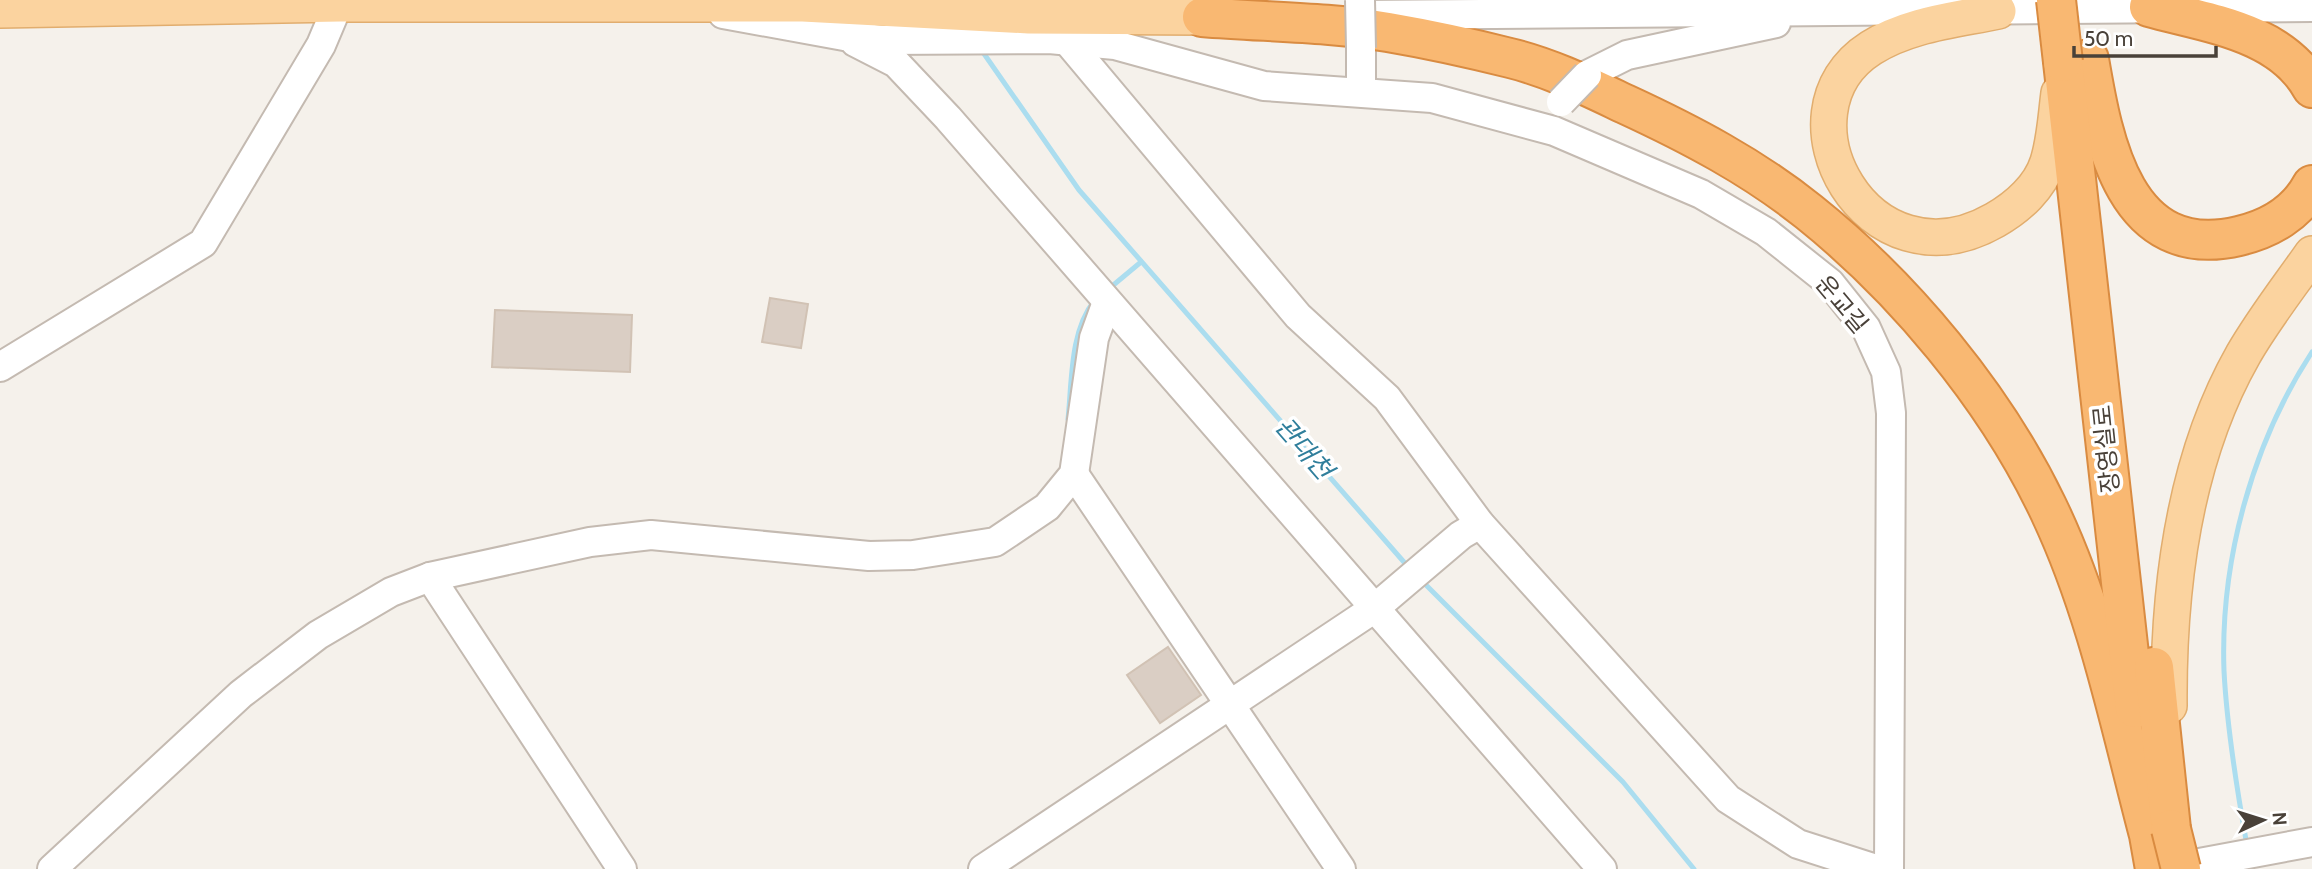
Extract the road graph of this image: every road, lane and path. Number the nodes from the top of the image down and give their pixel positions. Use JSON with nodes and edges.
{"nodes":[{"id":1,"x":1360,"y":0,"type":"edge"},
{"id":2,"x":2056,"y":0,"type":"edge"},
{"id":3,"x":2083,"y":0,"type":"edge"},
{"id":4,"x":340,"y":2,"type":"edge"},
{"id":5,"x":675,"y":3,"type":"junction"},
{"id":6,"x":2149,"y":7,"type":"junction"},
{"id":7,"x":2312,"y":7,"type":"edge"},
{"id":8,"x":0,"y":10,"type":"edge"},
{"id":9,"x":1835,"y":11,"type":"junction"},
{"id":10,"x":1998,"y":11,"type":"junction"},
{"id":11,"x":1202,"y":17,"type":"junction"},
{"id":12,"x":1049,"y":32,"type":"junction"},
{"id":13,"x":844,"y":36,"type":"junction"},
{"id":14,"x":2076,"y":61,"type":"junction"},
{"id":15,"x":2312,"y":88,"type":"edge"},
{"id":16,"x":1361,"y":91,"type":"junction"},
{"id":17,"x":1553,"y":131,"type":"junction"},
{"id":18,"x":2312,"y":186,"type":"edge"},
{"id":19,"x":2312,"y":254,"type":"edge"},
{"id":20,"x":1107,"y":302,"type":"junction"},
{"id":21,"x":0,"y":367,"type":"edge"},
{"id":22,"x":1074,"y":474,"type":"junction"},
{"id":23,"x":1471,"y":529,"type":"junction"},
{"id":24,"x":430,"y":577,"type":"junction"},
{"id":25,"x":1379,"y":605,"type":"junction"},
{"id":26,"x":1231,"y":704,"type":"junction"},
{"id":27,"x":2312,"y":842,"type":"edge"},
{"id":28,"x":2158,"y":844,"type":"edge"},
{"id":29,"x":52,"y":869,"type":"edge"},
{"id":30,"x":622,"y":869,"type":"edge"},
{"id":31,"x":983,"y":869,"type":"edge"},
{"id":32,"x":1341,"y":869,"type":"edge"},
{"id":33,"x":1602,"y":869,"type":"edge"},
{"id":34,"x":1876,"y":869,"type":"edge"},
{"id":35,"x":1889,"y":869,"type":"edge"},
{"id":36,"x":2167,"y":869,"type":"edge"},
{"id":37,"x":2181,"y":869,"type":"edge"}],
"edges":[{"from":1,"to":16,"type":"street","bridge":true},
{"from":2,"to":14,"type":"highway","bridge":true},
{"from":3,"to":14,"type":"highway"},
{"from":4,"to":5,"type":"main road"},
{"from":4,"to":8,"type":"main road"},
{"from":4,"to":21,"type":"street"},
{"from":5,"to":12,"type":"main road"},
{"from":5,"to":13,"type":"street"},
{"from":6,"to":7,"type":"street"},
{"from":6,"to":10,"type":"street"},
{"from":6,"to":15,"type":"highway"},
{"from":9,"to":10,"type":"street"},
{"from":9,"to":11,"type":"street"},
{"from":9,"to":17,"type":"street","bridge":true},
{"from":10,"to":14,"type":"main road"},
{"from":11,"to":12,"type":"main road"},
{"from":11,"to":28,"type":"highway"},
{"from":12,"to":13,"type":"street","name":"운교길"},
{"from":12,"to":16,"type":"street","name":"운교길"},
{"from":12,"to":23,"type":"street"},
{"from":13,"to":20,"type":"street"},
{"from":14,"to":18,"type":"highway"},
{"from":14,"to":28,"type":"highway","name":"장영실로"},
{"from":16,"to":17,"type":"street","name":"운교길"},
{"from":17,"to":35,"type":"street","name":"운교길"},
{"from":19,"to":28,"type":"main road"},
{"from":20,"to":22,"type":"street"},
{"from":20,"to":25,"type":"street"},
{"from":22,"to":24,"type":"street"},
{"from":22,"to":26,"type":"street"},
{"from":23,"to":25,"type":"street"},
{"from":23,"to":34,"type":"street"},
{"from":24,"to":29,"type":"street"},
{"from":24,"to":30,"type":"street"},
{"from":25,"to":26,"type":"street"},
{"from":25,"to":33,"type":"street"},
{"from":26,"to":31,"type":"street"},
{"from":26,"to":32,"type":"street"},
{"from":27,"to":36,"type":"street"},
{"from":28,"to":37,"type":"highway","bridge":true}]}
